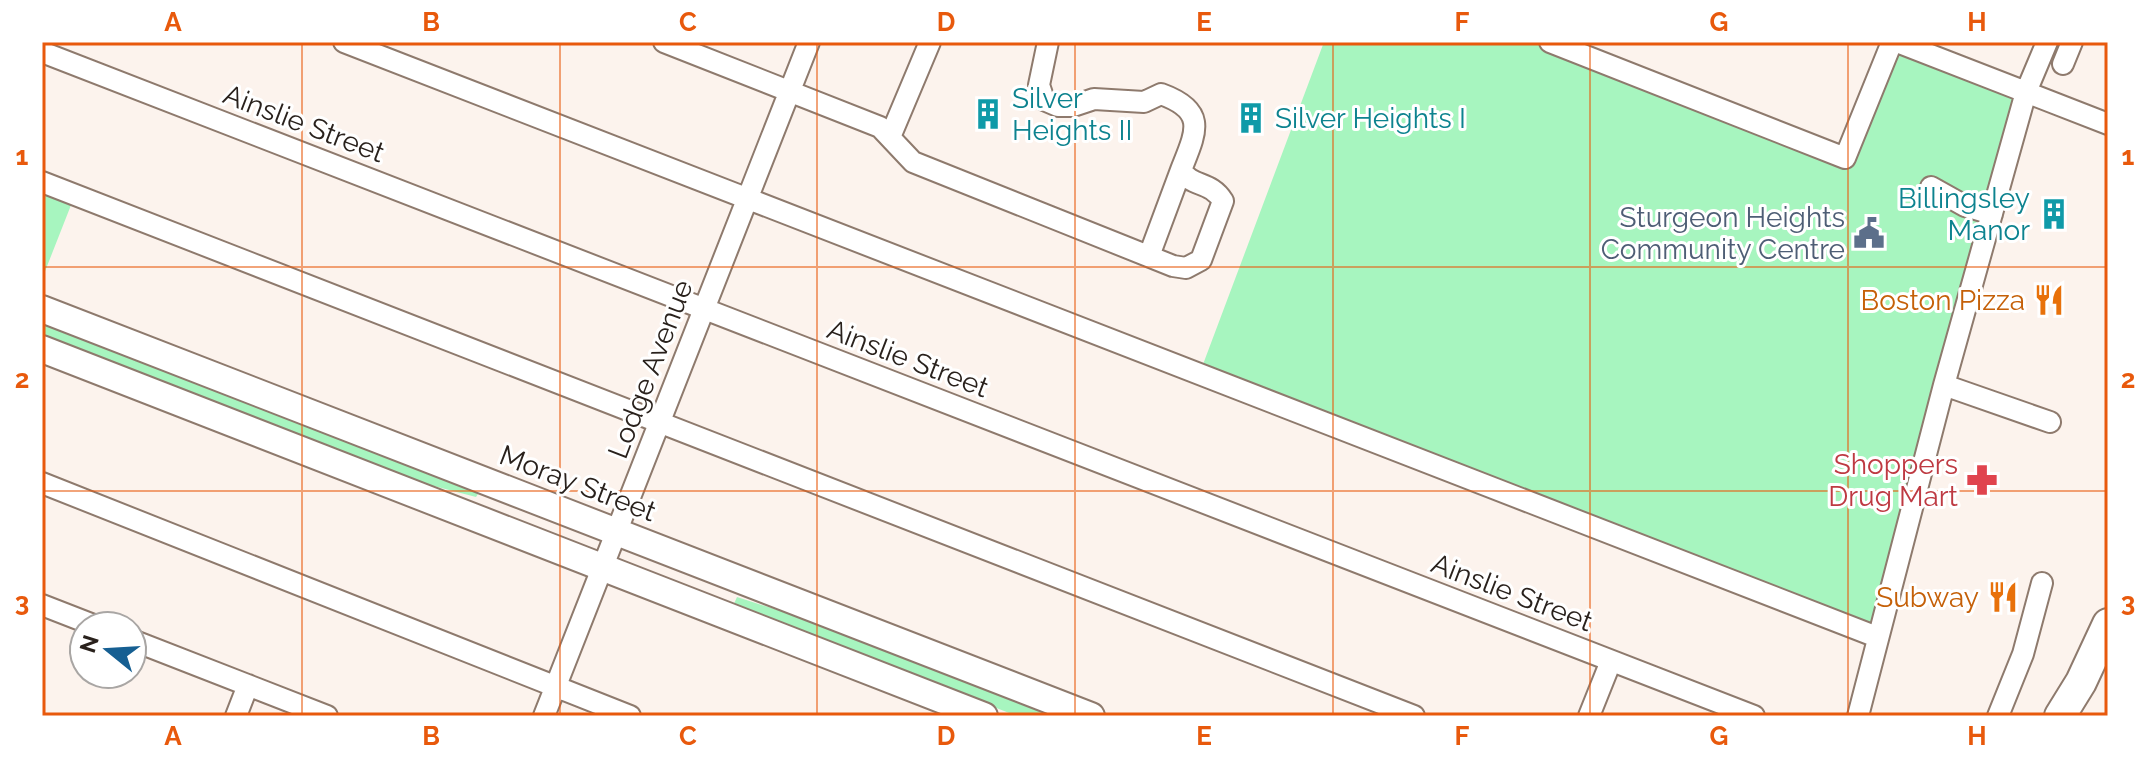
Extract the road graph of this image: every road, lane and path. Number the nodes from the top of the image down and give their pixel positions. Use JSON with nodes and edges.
{"nodes":[{"id":1,"x":344,"y":42,"type":"edge"},
{"id":2,"x":664,"y":42,"type":"edge"},
{"id":3,"x":809,"y":42,"type":"edge"},
{"id":4,"x":930,"y":42,"type":"edge"},
{"id":5,"x":1048,"y":42,"type":"edge"},
{"id":6,"x":1550,"y":42,"type":"edge"},
{"id":7,"x":1894,"y":42,"type":"edge"},
{"id":8,"x":2047,"y":42,"type":"edge"},
{"id":9,"x":2072,"y":42,"type":"edge"},
{"id":10,"x":42,"y":52,"type":"edge"},
{"id":11,"x":2063,"y":64,"type":"dead end"},
{"id":12,"x":790,"y":90,"type":"junction"},
{"id":13,"x":2026,"y":92,"type":"junction"},
{"id":14,"x":2108,"y":124,"type":"edge"},
{"id":15,"x":890,"y":137,"type":"junction"},
{"id":16,"x":1181,"y":170,"type":"junction"},
{"id":17,"x":42,"y":182,"type":"edge"},
{"id":18,"x":1931,"y":187,"type":"dead end"},
{"id":19,"x":747,"y":199,"type":"junction"},
{"id":20,"x":1992,"y":214,"type":"junction"},
{"id":21,"x":1149,"y":256,"type":"junction"},
{"id":22,"x":42,"y":309,"type":"edge"},
{"id":23,"x":704,"y":309,"type":"junction"},
{"id":24,"x":42,"y":349,"type":"edge"},
{"id":25,"x":1944,"y":385,"type":"junction"},
{"id":26,"x":659,"y":422,"type":"junction"},
{"id":27,"x":2050,"y":422,"type":"dead end"},
{"id":28,"x":42,"y":483,"type":"edge"},
{"id":29,"x":616,"y":532,"type":"junction"},
{"id":30,"x":602,"y":567,"type":"junction"},
{"id":31,"x":2042,"y":583,"type":"dead end"},
{"id":32,"x":42,"y":605,"type":"edge"},
{"id":33,"x":68,"y":615,"type":"edge"},
{"id":34,"x":2108,"y":624,"type":"edge"},
{"id":35,"x":1877,"y":637,"type":"junction"},
{"id":36,"x":148,"y":646,"type":"edge"},
{"id":37,"x":1611,"y":661,"type":"junction"},
{"id":38,"x":2081,"y":682,"type":"junction"},
{"id":39,"x":248,"y":685,"type":"junction"},
{"id":40,"x":556,"y":687,"type":"junction"},
{"id":41,"x":236,"y":716,"type":"edge"},
{"id":42,"x":327,"y":716,"type":"edge"},
{"id":43,"x":544,"y":716,"type":"edge"},
{"id":44,"x":630,"y":716,"type":"edge"},
{"id":45,"x":984,"y":716,"type":"edge"},
{"id":46,"x":1091,"y":716,"type":"edge"},
{"id":47,"x":1414,"y":716,"type":"edge"},
{"id":48,"x":1589,"y":716,"type":"edge"},
{"id":49,"x":1754,"y":716,"type":"edge"},
{"id":50,"x":1858,"y":716,"type":"edge"},
{"id":51,"x":1998,"y":716,"type":"edge"},
{"id":52,"x":2060,"y":716,"type":"edge"},
{"id":53,"x":2077,"y":716,"type":"edge"}],
"edges":[{"from":1,"to":19,"type":"street"},
{"from":2,"to":12,"type":"street"},
{"from":3,"to":12,"type":"street","name":"Lodge Avenue"},
{"from":4,"to":15,"type":"street"},
{"from":5,"to":16,"type":"street"},
{"from":6,"to":7,"type":"street"},
{"from":7,"to":13,"type":"street"},
{"from":8,"to":13,"type":"street"},
{"from":9,"to":11,"type":"street"},
{"from":10,"to":23,"type":"street","name":"Ainslie Street"},
{"from":12,"to":15,"type":"street"},
{"from":12,"to":19,"type":"street","name":"Lodge Avenue"},
{"from":13,"to":14,"type":"street"},
{"from":13,"to":20,"type":"street"},
{"from":15,"to":21,"type":"street"},
{"from":16,"to":21,"type":"street"},
{"from":16,"to":21,"type":"street"},
{"from":17,"to":26,"type":"street"},
{"from":18,"to":20,"type":"street"},
{"from":19,"to":23,"type":"street","name":"Lodge Avenue"},
{"from":19,"to":35,"type":"street"},
{"from":20,"to":25,"type":"street"},
{"from":22,"to":29,"type":"main road","name":"Moray Street"},
{"from":23,"to":26,"type":"street","name":"Lodge Avenue"},
{"from":23,"to":37,"type":"street","name":"Ainslie Street"},
{"from":24,"to":30,"type":"main road"},
{"from":25,"to":27,"type":"street"},
{"from":25,"to":35,"type":"street"},
{"from":26,"to":29,"type":"street","name":"Lodge Avenue"},
{"from":26,"to":47,"type":"street"},
{"from":28,"to":40,"type":"street"},
{"from":29,"to":30,"type":"street","name":"Lodge Avenue"},
{"from":29,"to":46,"type":"main road","name":"Moray Street"},
{"from":30,"to":40,"type":"street","name":"Lodge Avenue"},
{"from":30,"to":45,"type":"main road"},
{"from":31,"to":51,"type":"street"},
{"from":32,"to":33,"type":"street"},
{"from":34,"to":38,"type":"highway"},
{"from":35,"to":50,"type":"street"},
{"from":36,"to":39,"type":"street"},
{"from":37,"to":48,"type":"street"},
{"from":37,"to":49,"type":"street","name":"Ainslie Street"},
{"from":38,"to":52,"type":"highway"},
{"from":38,"to":53,"type":"highway"},
{"from":39,"to":41,"type":"street"},
{"from":39,"to":42,"type":"street"},
{"from":40,"to":43,"type":"street","name":"Lodge Avenue"},
{"from":40,"to":44,"type":"street"}]}
